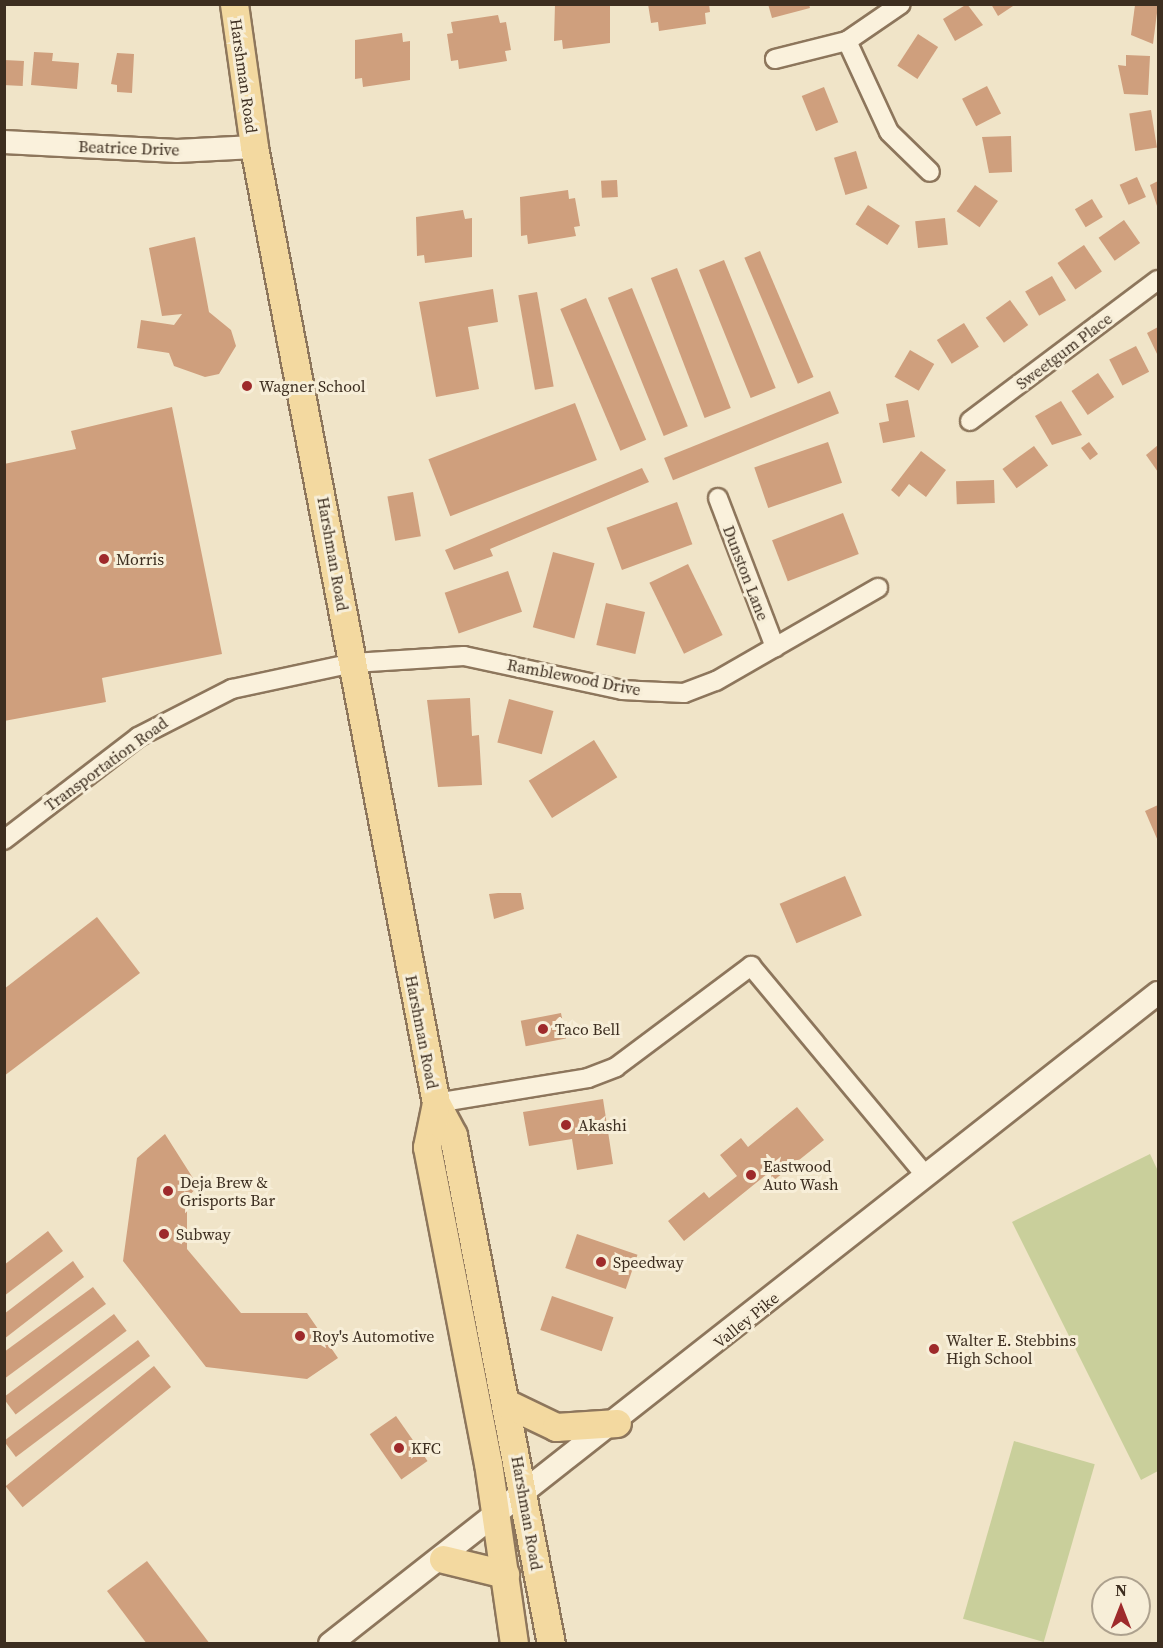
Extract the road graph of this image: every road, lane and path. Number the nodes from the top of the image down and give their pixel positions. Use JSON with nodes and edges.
{"nodes":[{"id":1,"x":234,"y":4,"type":"edge"},
{"id":2,"x":901,"y":4,"type":"edge"},
{"id":3,"x":847,"y":41,"type":"junction"},
{"id":4,"x":775,"y":59,"type":"dead end"},
{"id":5,"x":4,"y":142,"type":"edge"},
{"id":6,"x":254,"y":147,"type":"junction"},
{"id":7,"x":930,"y":172,"type":"dead end"},
{"id":8,"x":1158,"y":280,"type":"edge"},
{"id":9,"x":970,"y":422,"type":"dead end"},
{"id":10,"x":718,"y":498,"type":"dead end"},
{"id":11,"x":878,"y":588,"type":"dead end"},
{"id":12,"x":775,"y":647,"type":"junction"},
{"id":13,"x":353,"y":663,"type":"junction"},
{"id":14,"x":4,"y":840,"type":"edge"},
{"id":15,"x":1158,"y":993,"type":"edge"},
{"id":16,"x":436,"y":1103,"type":"junction"},
{"id":17,"x":926,"y":1176,"type":"junction"},
{"id":18,"x":508,"y":1404,"type":"junction"},
{"id":19,"x":617,"y":1423,"type":"junction"},
{"id":20,"x":524,"y":1496,"type":"junction"},
{"id":21,"x":497,"y":1516,"type":"junction"},
{"id":22,"x":443,"y":1559,"type":"junction"},
{"id":23,"x":505,"y":1574,"type":"junction"},
{"id":24,"x":330,"y":1644,"type":"edge"},
{"id":25,"x":514,"y":1644,"type":"edge"},
{"id":26,"x":551,"y":1644,"type":"edge"}],
"edges":[{"from":1,"to":6,"type":"main road","name":"Harshman Road"},
{"from":2,"to":3,"type":"street"},
{"from":3,"to":4,"type":"street"},
{"from":3,"to":7,"type":"street"},
{"from":5,"to":6,"type":"street","name":"Beatrice Drive"},
{"from":6,"to":13,"type":"main road","name":"Harshman Road"},
{"from":8,"to":9,"type":"street","name":"Sweetgum Place"},
{"from":10,"to":12,"type":"street","name":"Dunston Lane"},
{"from":11,"to":12,"type":"street","name":"Ramblewood Drive"},
{"from":12,"to":13,"type":"street","name":"Ramblewood Drive"},
{"from":13,"to":14,"type":"street","name":"Transportation Road"},
{"from":13,"to":16,"type":"main road","name":"Harshman Road"},
{"from":15,"to":17,"type":"street","name":"Valley Pike"},
{"from":16,"to":17,"type":"street"},
{"from":16,"to":18,"type":"main road","name":"Harshman Road"},
{"from":16,"to":21,"type":"main road","name":"Harshman Road"},
{"from":17,"to":19,"type":"street","name":"Valley Pike"},
{"from":18,"to":19,"type":"main road"},
{"from":18,"to":20,"type":"main road","name":"Harshman Road"},
{"from":19,"to":20,"type":"street","name":"Valley Pike"},
{"from":20,"to":21,"type":"street","name":"Valley Pike"},
{"from":20,"to":26,"type":"main road","name":"Harshman Road"},
{"from":21,"to":22,"type":"street","name":"Valley Pike"},
{"from":21,"to":23,"type":"main road","name":"Harshman Road"},
{"from":22,"to":23,"type":"main road"},
{"from":22,"to":24,"type":"street","name":"Valley Pike"},
{"from":23,"to":25,"type":"main road","name":"Harshman Road"}]}
